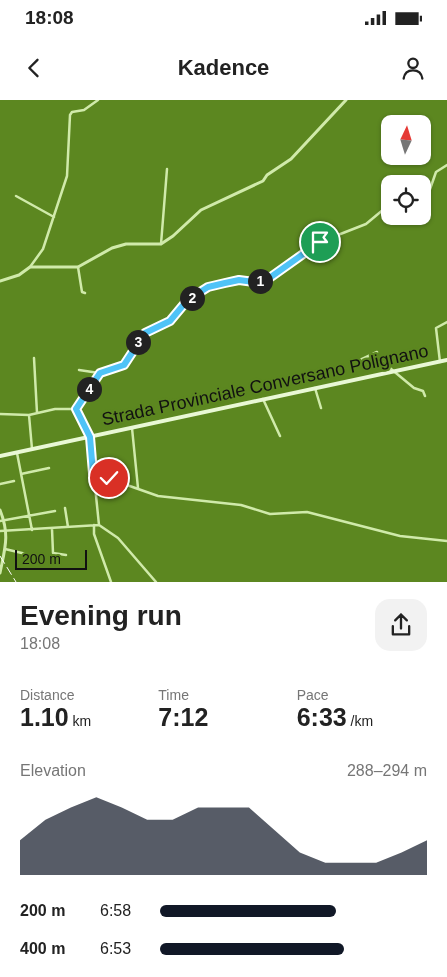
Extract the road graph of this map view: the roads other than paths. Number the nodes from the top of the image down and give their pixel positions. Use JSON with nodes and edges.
{"nodes":[{"id":1,"x":98,"y":100,"type":"edge"},
{"id":2,"x":346,"y":100,"type":"edge"},
{"id":3,"x":447,"y":165,"type":"edge"},
{"id":4,"x":167,"y":169,"type":"dead end"},
{"id":5,"x":431,"y":186,"type":"edge"},
{"id":6,"x":16,"y":196,"type":"dead end"},
{"id":7,"x":381,"y":212,"type":"edge"},
{"id":8,"x":54,"y":217,"type":"junction"},
{"id":9,"x":160,"y":244,"type":"junction"},
{"id":10,"x":30,"y":267,"type":"junction"},
{"id":11,"x":78,"y":267,"type":"junction"},
{"id":12,"x":0,"y":281,"type":"edge"},
{"id":13,"x":85,"y":293,"type":"dead end"},
{"id":14,"x":447,"y":322,"type":"edge"},
{"id":15,"x":378,"y":352,"type":"dead end"},
{"id":16,"x":372,"y":354,"type":"junction"},
{"id":17,"x":34,"y":358,"type":"dead end"},
{"id":18,"x":360,"y":360,"type":"dead end"},
{"id":19,"x":447,"y":360,"type":"edge"},
{"id":20,"x":440,"y":362,"type":"junction"},
{"id":21,"x":79,"y":370,"type":"dead end"},
{"id":22,"x":394,"y":371,"type":"junction"},
{"id":23,"x":100,"y":373,"type":"junction"},
{"id":24,"x":315,"y":388,"type":"junction"},
{"id":25,"x":425,"y":396,"type":"dead end"},
{"id":26,"x":263,"y":399,"type":"junction"},
{"id":27,"x":321,"y":408,"type":"dead end"},
{"id":28,"x":76,"y":409,"type":"junction"},
{"id":29,"x":37,"y":413,"type":"junction"},
{"id":30,"x":0,"y":414,"type":"edge"},
{"id":31,"x":29,"y":416,"type":"junction"},
{"id":32,"x":132,"y":427,"type":"junction"},
{"id":33,"x":280,"y":436,"type":"dead end"},
{"id":34,"x":90,"y":437,"type":"junction"},
{"id":35,"x":32,"y":449,"type":"junction"},
{"id":36,"x":17,"y":453,"type":"junction"},
{"id":37,"x":0,"y":456,"type":"edge"},
{"id":38,"x":49,"y":468,"type":"dead end"},
{"id":39,"x":93,"y":473,"type":"junction"},
{"id":40,"x":21,"y":474,"type":"junction"},
{"id":41,"x":14,"y":481,"type":"dead end"},
{"id":42,"x":0,"y":484,"type":"edge"},
{"id":43,"x":138,"y":488,"type":"junction"},
{"id":44,"x":65,"y":508,"type":"dead end"},
{"id":45,"x":0,"y":510,"type":"edge"},
{"id":46,"x":55,"y":510,"type":"dead end"},
{"id":47,"x":29,"y":515,"type":"junction"},
{"id":48,"x":0,"y":521,"type":"edge"},
{"id":49,"x":5,"y":521,"type":"junction"},
{"id":50,"x":94,"y":525,"type":"junction"},
{"id":51,"x":100,"y":525,"type":"junction"},
{"id":52,"x":68,"y":527,"type":"junction"},
{"id":53,"x":52,"y":529,"type":"junction"},
{"id":54,"x":32,"y":530,"type":"junction"},
{"id":55,"x":0,"y":531,"type":"edge"},
{"id":56,"x":7,"y":531,"type":"junction"},
{"id":57,"x":447,"y":541,"type":"edge"},
{"id":58,"x":5,"y":549,"type":"junction"},
{"id":59,"x":26,"y":554,"type":"dead end"},
{"id":60,"x":66,"y":555,"type":"dead end"},
{"id":61,"x":3,"y":560,"type":"junction"},
{"id":62,"x":0,"y":565,"type":"edge"},
{"id":63,"x":0,"y":573,"type":"edge"},
{"id":64,"x":111,"y":582,"type":"edge"},
{"id":65,"x":156,"y":582,"type":"edge"}],
"edges":[{"from":1,"to":8,"type":"street"},
{"from":2,"to":9,"type":"street"},
{"from":3,"to":5,"type":"street"},
{"from":4,"to":9,"type":"street"},
{"from":6,"to":8,"type":"street"},
{"from":7,"to":23,"type":"street"},
{"from":8,"to":10,"type":"street"},
{"from":9,"to":11,"type":"street"},
{"from":10,"to":11,"type":"street"},
{"from":10,"to":12,"type":"street"},
{"from":11,"to":13,"type":"street"},
{"from":14,"to":20,"type":"street"},
{"from":15,"to":16,"type":"street"},
{"from":16,"to":18,"type":"street"},
{"from":16,"to":22,"type":"street"},
{"from":17,"to":29,"type":"street"},
{"from":19,"to":20,"type":"main road","name":"Strada Provinciale Conversano Polignano"},
{"from":20,"to":22,"type":"main road","name":"Strada Provinciale Conversano Polignano"},
{"from":21,"to":23,"type":"street"},
{"from":22,"to":24,"type":"main road","name":"Strada Provinciale Conversano Polignano"},
{"from":22,"to":25,"type":"street"},
{"from":23,"to":28,"type":"street"},
{"from":24,"to":26,"type":"main road","name":"Strada Provinciale Conversano Polignano"},
{"from":24,"to":27,"type":"street"},
{"from":26,"to":32,"type":"main road","name":"Strada Provinciale Conversano Polignano"},
{"from":26,"to":33,"type":"street"},
{"from":28,"to":29,"type":"street"},
{"from":28,"to":34,"type":"street"},
{"from":29,"to":31,"type":"street"},
{"from":30,"to":31,"type":"street"},
{"from":31,"to":35,"type":"street"},
{"from":32,"to":34,"type":"main road","name":"Strada Provinciale Conversano Polignano"},
{"from":32,"to":43,"type":"street"},
{"from":34,"to":35,"type":"main road","name":"Strada Provinciale Conversano Polignano"},
{"from":34,"to":39,"type":"street"},
{"from":35,"to":36,"type":"main road","name":"Strada Provinciale Conversano Polignano"},
{"from":36,"to":37,"type":"main road","name":"Strada Provinciale Conversano Polignano"},
{"from":36,"to":40,"type":"street"},
{"from":38,"to":40,"type":"street"},
{"from":39,"to":43,"type":"street"},
{"from":39,"to":51,"type":"street"},
{"from":40,"to":47,"type":"street"},
{"from":41,"to":42,"type":"street"},
{"from":43,"to":57,"type":"street"},
{"from":44,"to":52,"type":"street"},
{"from":45,"to":49,"type":"street"},
{"from":46,"to":47,"type":"street"},
{"from":47,"to":49,"type":"street"},
{"from":47,"to":54,"type":"street"},
{"from":48,"to":49,"type":"street"},
{"from":49,"to":56,"type":"street"},
{"from":50,"to":51,"type":"street"},
{"from":50,"to":52,"type":"street"},
{"from":50,"to":64,"type":"street"},
{"from":51,"to":65,"type":"street"},
{"from":52,"to":53,"type":"street"},
{"from":53,"to":54,"type":"street"},
{"from":53,"to":60,"type":"street"},
{"from":54,"to":56,"type":"street"},
{"from":55,"to":56,"type":"street"},
{"from":56,"to":58,"type":"street"},
{"from":58,"to":59,"type":"street"},
{"from":58,"to":61,"type":"street"},
{"from":61,"to":62,"type":"street"},
{"from":61,"to":63,"type":"street"}]}
